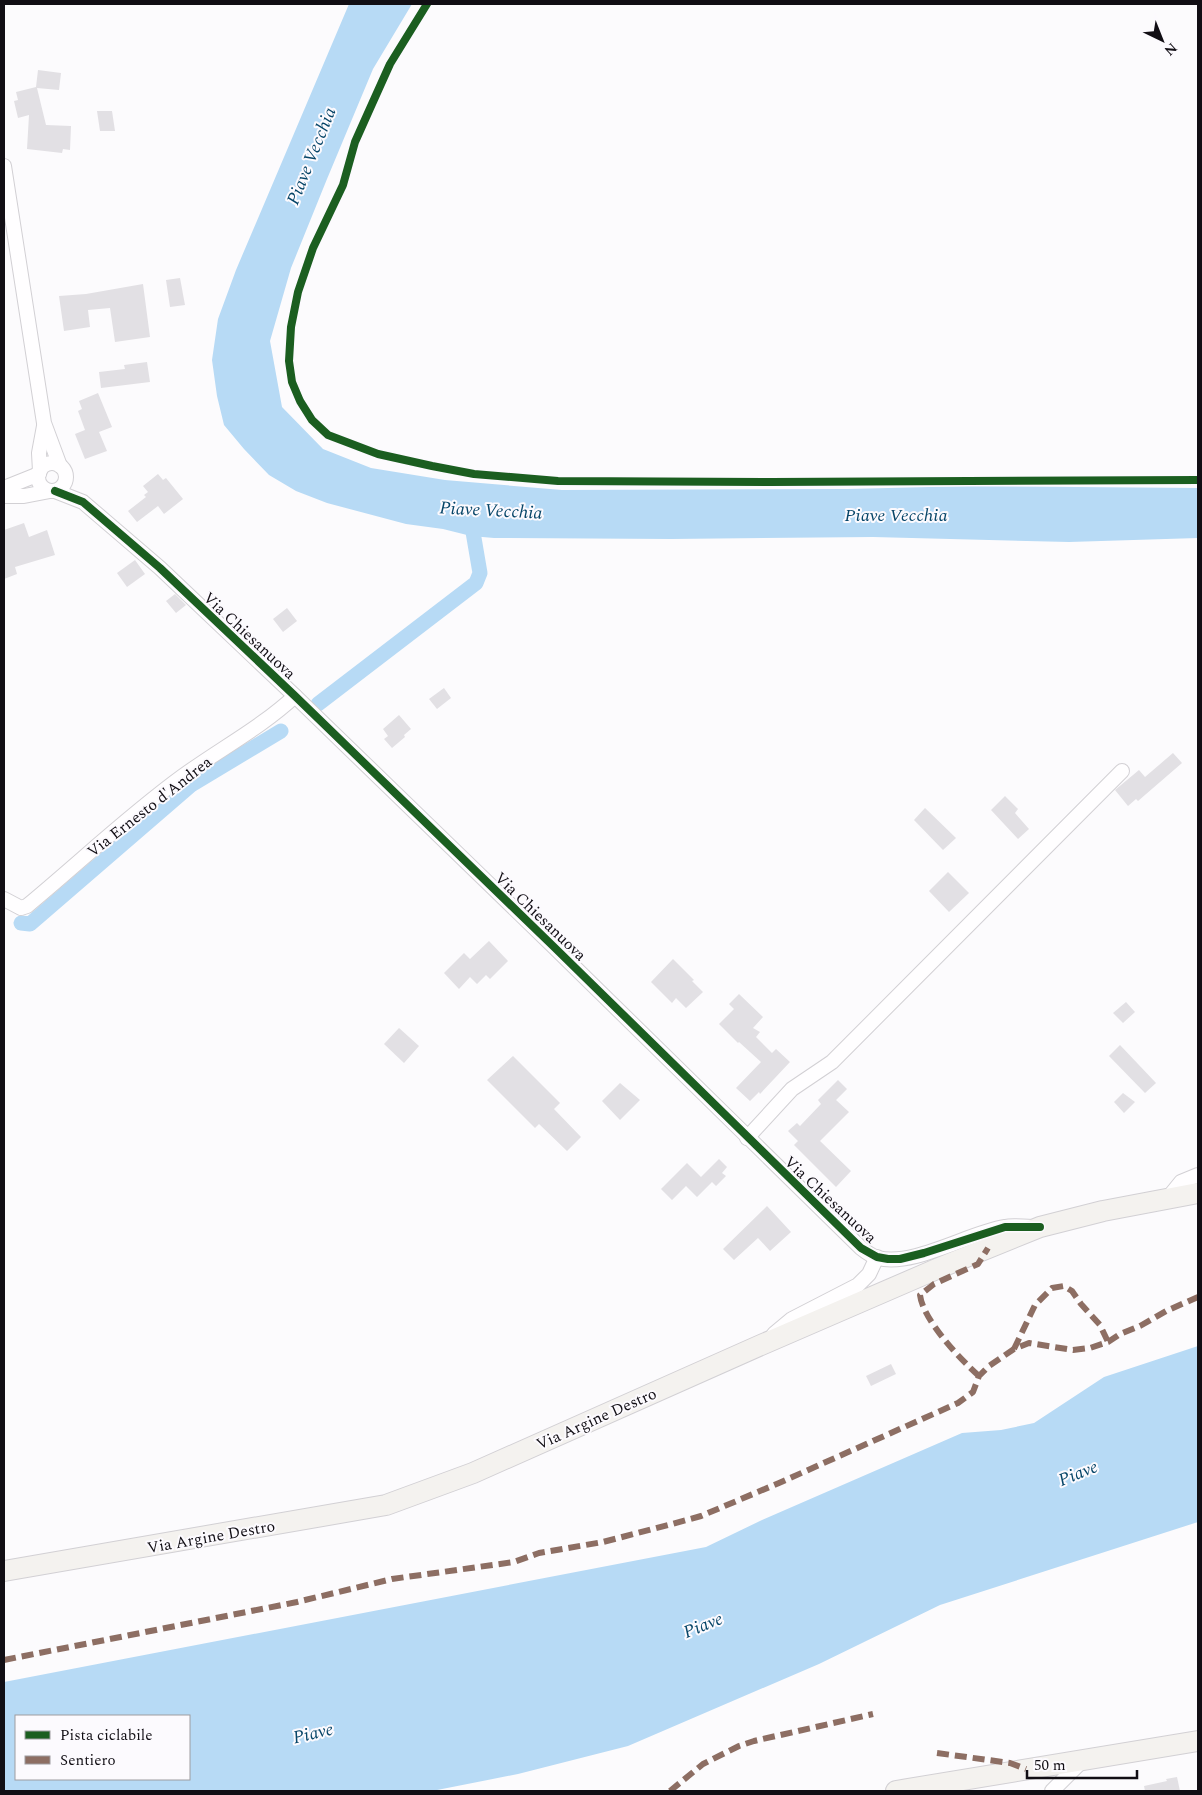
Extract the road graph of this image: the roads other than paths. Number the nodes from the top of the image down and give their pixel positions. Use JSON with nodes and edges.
{"nodes":[{"id":1,"x":4,"y":166,"type":"edge"},
{"id":2,"x":44,"y":423,"type":"junction"},
{"id":3,"x":63,"y":472,"type":"junction"},
{"id":4,"x":39,"y":473,"type":"junction"},
{"id":5,"x":4,"y":488,"type":"edge"},
{"id":6,"x":53,"y":491,"type":"junction"},
{"id":7,"x":4,"y":496,"type":"edge"},
{"id":8,"x":83,"y":502,"type":"junction"},
{"id":9,"x":295,"y":696,"type":"junction"},
{"id":10,"x":1122,"y":771,"type":"dead end"},
{"id":11,"x":4,"y":899,"type":"edge"},
{"id":12,"x":747,"y":1138,"type":"junction"},
{"id":13,"x":1198,"y":1175,"type":"edge"},
{"id":14,"x":1198,"y":1193,"type":"edge"},
{"id":15,"x":1168,"y":1198,"type":"junction"},
{"id":16,"x":1040,"y":1227,"type":"junction"},
{"id":17,"x":876,"y":1257,"type":"junction"},
{"id":18,"x":761,"y":1345,"type":"junction"},
{"id":19,"x":4,"y":1572,"type":"edge"},
{"id":20,"x":1198,"y":1741,"type":"edge"},
{"id":21,"x":1084,"y":1759,"type":"junction"},
{"id":22,"x":896,"y":1791,"type":"edge"},
{"id":23,"x":1052,"y":1791,"type":"edge"}],
"edges":[{"from":1,"to":2,"type":"street","name":"Via Chiesanuova"},
{"from":2,"to":3,"type":"street","name":"Via Chiesanuova"},
{"from":2,"to":4,"type":"street","name":"Via Chiesanuova"},
{"from":3,"to":4,"type":"street"},
{"from":3,"to":6,"type":"street"},
{"from":3,"to":8,"type":"street","name":"Via Chiesanuova"},
{"from":4,"to":5,"type":"street"},
{"from":4,"to":6,"type":"street"},
{"from":6,"to":7,"type":"street"},
{"from":6,"to":8,"type":"street","name":"Via Chiesanuova"},
{"from":8,"to":9,"type":"street","name":"Via Chiesanuova"},
{"from":9,"to":11,"type":"street","name":"Via Ernesto d'Andrea"},
{"from":9,"to":12,"type":"street","name":"Via Chiesanuova"},
{"from":10,"to":12,"type":"street"},
{"from":12,"to":17,"type":"street","name":"Via Chiesanuova"},
{"from":13,"to":15,"type":"street"},
{"from":14,"to":15,"type":"street","name":"Via Argine Destro"},
{"from":15,"to":16,"type":"street","name":"Via Argine Destro"},
{"from":16,"to":17,"type":"street","name":"Via Chiesanuova"},
{"from":16,"to":18,"type":"street","name":"Via Argine Destro"},
{"from":17,"to":18,"type":"street","name":"Via Chiesanuova"},
{"from":18,"to":19,"type":"street","name":"Via Argine Destro"},
{"from":20,"to":21,"type":"street"},
{"from":21,"to":22,"type":"street"},
{"from":21,"to":23,"type":"street"}]}
